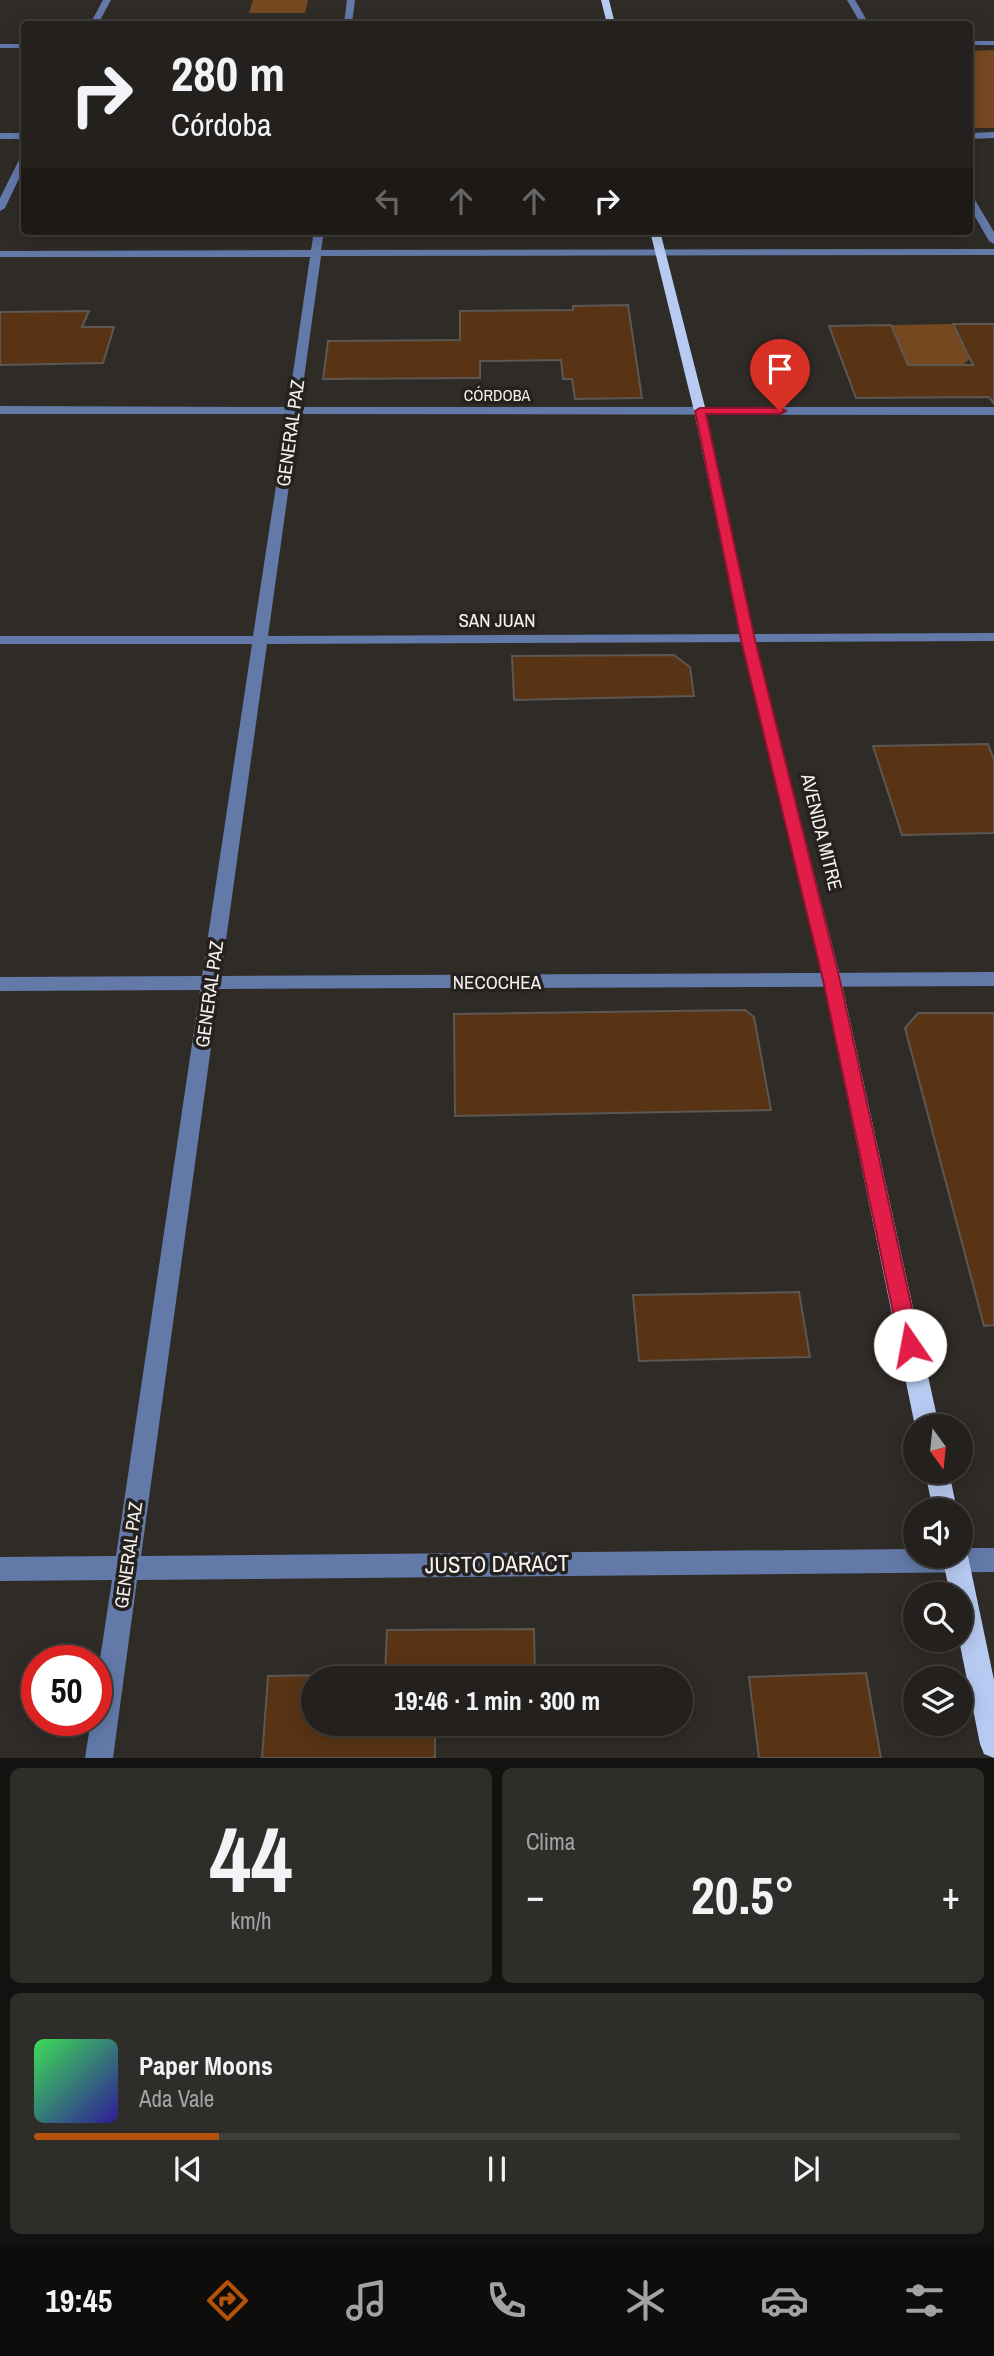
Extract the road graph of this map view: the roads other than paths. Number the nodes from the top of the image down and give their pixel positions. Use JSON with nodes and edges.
{"nodes":[{"id":1,"x":107,"y":0,"type":"edge"},
{"id":2,"x":351,"y":0,"type":"edge"},
{"id":3,"x":605,"y":0,"type":"edge"},
{"id":4,"x":851,"y":0,"type":"edge"},
{"id":5,"x":96,"y":21,"type":"edge"},
{"id":6,"x":348,"y":21,"type":"edge"},
{"id":7,"x":610,"y":21,"type":"edge"},
{"id":8,"x":863,"y":21,"type":"edge"},
{"id":9,"x":973,"y":43,"type":"edge"},
{"id":10,"x":994,"y":43,"type":"edge"},
{"id":11,"x":0,"y":46,"type":"edge"},
{"id":12,"x":21,"y":46,"type":"edge"},
{"id":13,"x":994,"y":135,"type":"edge"},
{"id":14,"x":0,"y":136,"type":"edge"},
{"id":15,"x":21,"y":136,"type":"edge"},
{"id":16,"x":973,"y":136,"type":"edge"},
{"id":17,"x":21,"y":166,"type":"edge"},
{"id":18,"x":973,"y":205,"type":"edge"},
{"id":19,"x":0,"y":208,"type":"edge"},
{"id":20,"x":318,"y":235,"type":"edge"},
{"id":21,"x":656,"y":235,"type":"edge"},
{"id":22,"x":994,"y":241,"type":"edge"},
{"id":23,"x":660,"y":252,"type":"junction"},
{"id":24,"x":994,"y":252,"type":"edge"},
{"id":25,"x":316,"y":253,"type":"junction"},
{"id":26,"x":0,"y":254,"type":"edge"},
{"id":27,"x":293,"y":410,"type":"junction"},
{"id":28,"x":0,"y":411,"type":"edge"},
{"id":29,"x":700,"y":411,"type":"junction"},
{"id":30,"x":994,"y":411,"type":"edge"},
{"id":31,"x":994,"y":637,"type":"edge"},
{"id":32,"x":260,"y":639,"type":"junction"},
{"id":33,"x":0,"y":640,"type":"edge"},
{"id":34,"x":748,"y":640,"type":"junction"},
{"id":35,"x":994,"y":979,"type":"edge"},
{"id":36,"x":832,"y":980,"type":"junction"},
{"id":37,"x":211,"y":983,"type":"junction"},
{"id":38,"x":0,"y":984,"type":"edge"},
{"id":39,"x":924,"y":1414,"type":"edge"},
{"id":40,"x":903,"y":1559,"type":"edge"},
{"id":41,"x":973,"y":1559,"type":"edge"},
{"id":42,"x":994,"y":1560,"type":"edge"},
{"id":43,"x":126,"y":1567,"type":"junction"},
{"id":44,"x":958,"y":1568,"type":"edge"},
{"id":45,"x":0,"y":1569,"type":"edge"},
{"id":46,"x":994,"y":1744,"type":"edge"},
{"id":47,"x":99,"y":1758,"type":"edge"}],
"edges":[{"from":1,"to":5,"type":"street"},
{"from":2,"to":6,"type":"street"},
{"from":3,"to":7,"type":"main road"},
{"from":4,"to":8,"type":"street"},
{"from":9,"to":10,"type":"street"},
{"from":11,"to":12,"type":"street"},
{"from":13,"to":16,"type":"street"},
{"from":14,"to":15,"type":"street"},
{"from":17,"to":19,"type":"street"},
{"from":18,"to":22,"type":"street"},
{"from":20,"to":25,"type":"street","name":"GENERAL PAZ"},
{"from":21,"to":23,"type":"main road","name":"AVENIDA MITRE"},
{"from":23,"to":24,"type":"street"},
{"from":23,"to":25,"type":"street"},
{"from":23,"to":29,"type":"main road","name":"AVENIDA MITRE"},
{"from":25,"to":26,"type":"street"},
{"from":25,"to":27,"type":"street","name":"GENERAL PAZ"},
{"from":27,"to":28,"type":"street","name":"CÓRDOBA"},
{"from":27,"to":29,"type":"street","name":"CÓRDOBA"},
{"from":27,"to":32,"type":"street","name":"GENERAL PAZ"},
{"from":29,"to":30,"type":"street","name":"CÓRDOBA"},
{"from":29,"to":34,"type":"main road","name":"AVENIDA MITRE"},
{"from":31,"to":34,"type":"street","name":"SAN JUAN"},
{"from":32,"to":33,"type":"street","name":"SAN JUAN"},
{"from":32,"to":34,"type":"street","name":"SAN JUAN"},
{"from":32,"to":37,"type":"street","name":"GENERAL PAZ"},
{"from":34,"to":36,"type":"main road","name":"AVENIDA MITRE"},
{"from":35,"to":36,"type":"street","name":"NECOCHEA"},
{"from":36,"to":37,"type":"street","name":"NECOCHEA"},
{"from":36,"to":39,"type":"main road","name":"AVENIDA MITRE"},
{"from":37,"to":38,"type":"street","name":"NECOCHEA"},
{"from":37,"to":43,"type":"street","name":"GENERAL PAZ"},
{"from":40,"to":43,"type":"street","name":"JUSTO DARACT"},
{"from":41,"to":42,"type":"street","name":"JUSTO DARACT"},
{"from":43,"to":45,"type":"street","name":"JUSTO DARACT"},
{"from":43,"to":47,"type":"street","name":"GENERAL PAZ"},
{"from":44,"to":46,"type":"main road"}]}
